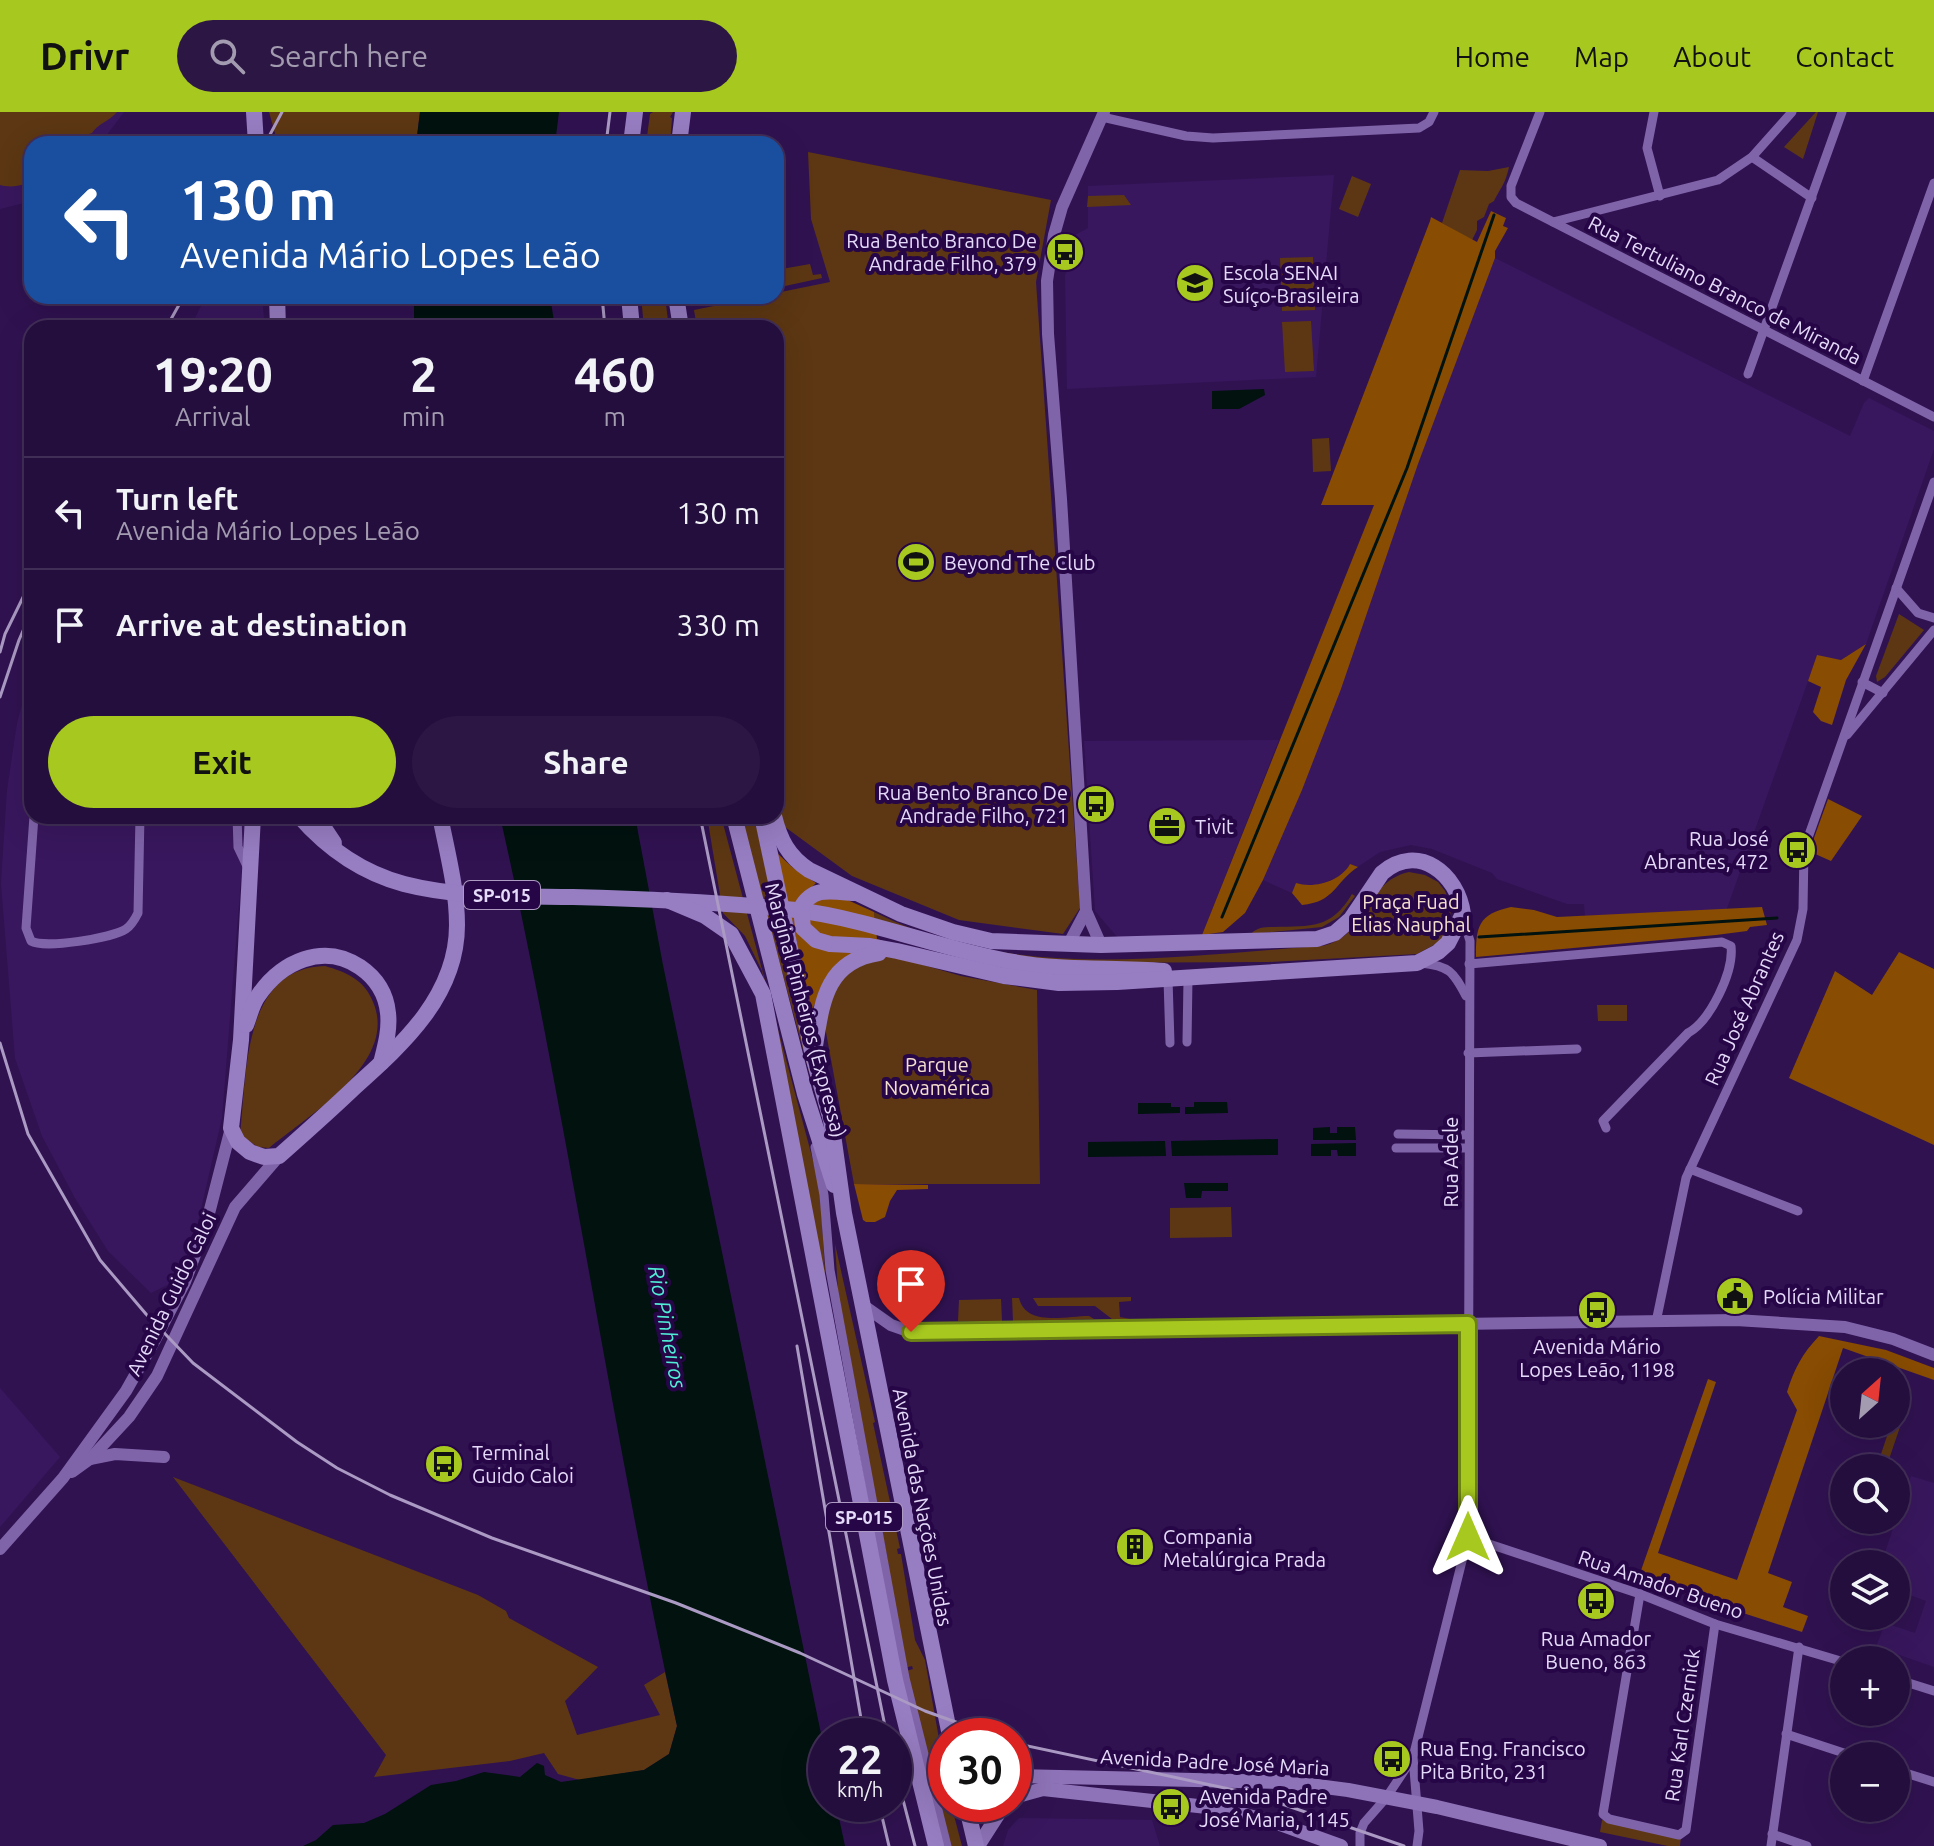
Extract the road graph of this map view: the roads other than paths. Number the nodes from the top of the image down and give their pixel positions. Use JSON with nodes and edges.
{"nodes":[{"id":1,"x":254,"y":112,"type":"edge"},
{"id":2,"x":635,"y":112,"type":"edge"},
{"id":3,"x":683,"y":112,"type":"edge"},
{"id":4,"x":1540,"y":112,"type":"edge"},
{"id":5,"x":1792,"y":112,"type":"edge"},
{"id":6,"x":1842,"y":112,"type":"edge"},
{"id":7,"x":1654,"y":113,"type":"edge"},
{"id":8,"x":1103,"y":114,"type":"edge"},
{"id":9,"x":1433,"y":115,"type":"edge"},
{"id":10,"x":256,"y":136,"type":"edge"},
{"id":11,"x":632,"y":136,"type":"edge"},
{"id":12,"x":680,"y":136,"type":"edge"},
{"id":13,"x":1752,"y":157,"type":"junction"},
{"id":14,"x":1934,"y":183,"type":"edge"},
{"id":15,"x":1660,"y":196,"type":"junction"},
{"id":16,"x":1812,"y":198,"type":"junction"},
{"id":17,"x":1553,"y":222,"type":"junction"},
{"id":18,"x":1764,"y":330,"type":"junction"},
{"id":19,"x":1748,"y":374,"type":"dead end"},
{"id":20,"x":1863,"y":381,"type":"junction"},
{"id":21,"x":1934,"y":417,"type":"edge"},
{"id":22,"x":1934,"y":482,"type":"edge"},
{"id":23,"x":1896,"y":588,"type":"junction"},
{"id":24,"x":1934,"y":618,"type":"edge"},
{"id":25,"x":1934,"y":630,"type":"edge"},
{"id":26,"x":1862,"y":682,"type":"junction"},
{"id":27,"x":1883,"y":693,"type":"junction"},
{"id":28,"x":1843,"y":740,"type":"junction"},
{"id":29,"x":33,"y":824,"type":"edge"},
{"id":30,"x":140,"y":824,"type":"edge"},
{"id":31,"x":237,"y":824,"type":"edge"},
{"id":32,"x":253,"y":824,"type":"edge"},
{"id":33,"x":306,"y":824,"type":"edge"},
{"id":34,"x":321,"y":824,"type":"edge"},
{"id":35,"x":442,"y":824,"type":"edge"},
{"id":36,"x":736,"y":824,"type":"edge"},
{"id":37,"x":764,"y":824,"type":"edge"},
{"id":38,"x":776,"y":824,"type":"edge"},
{"id":39,"x":344,"y":857,"type":"junction"},
{"id":40,"x":250,"y":872,"type":"junction"},
{"id":41,"x":852,"y":893,"type":"junction"},
{"id":42,"x":667,"y":900,"type":"junction"},
{"id":43,"x":1086,"y":911,"type":"junction"},
{"id":44,"x":1463,"y":914,"type":"junction"},
{"id":45,"x":1068,"y":945,"type":"junction"},
{"id":46,"x":1101,"y":945,"type":"junction"},
{"id":47,"x":897,"y":951,"type":"junction"},
{"id":48,"x":1417,"y":963,"type":"junction"},
{"id":49,"x":1469,"y":964,"type":"junction"},
{"id":50,"x":1215,"y":975,"type":"junction"},
{"id":51,"x":1168,"y":979,"type":"junction"},
{"id":52,"x":1188,"y":979,"type":"junction"},
{"id":53,"x":1468,"y":999,"type":"junction"},
{"id":54,"x":241,"y":1040,"type":"junction"},
{"id":55,"x":1187,"y":1042,"type":"dead end"},
{"id":56,"x":1170,"y":1043,"type":"dead end"},
{"id":57,"x":1577,"y":1049,"type":"dead end"},
{"id":58,"x":1468,"y":1053,"type":"junction"},
{"id":59,"x":813,"y":1056,"type":"junction"},
{"id":60,"x":381,"y":1064,"type":"junction"},
{"id":61,"x":805,"y":1094,"type":"junction"},
{"id":62,"x":231,"y":1128,"type":"junction"},
{"id":63,"x":1606,"y":1128,"type":"dead end"},
{"id":64,"x":1398,"y":1134,"type":"dead end"},
{"id":65,"x":1468,"y":1135,"type":"junction"},
{"id":66,"x":1396,"y":1148,"type":"dead end"},
{"id":67,"x":1468,"y":1148,"type":"junction"},
{"id":68,"x":279,"y":1156,"type":"junction"},
{"id":69,"x":1690,"y":1169,"type":"junction"},
{"id":70,"x":1798,"y":1211,"type":"dead end"},
{"id":71,"x":844,"y":1213,"type":"junction"},
{"id":72,"x":864,"y":1306,"type":"junction"},
{"id":73,"x":1656,"y":1322,"type":"junction"},
{"id":74,"x":1468,"y":1324,"type":"junction"},
{"id":75,"x":1934,"y":1355,"type":"edge"},
{"id":76,"x":126,"y":1391,"type":"junction"},
{"id":77,"x":129,"y":1417,"type":"junction"},
{"id":78,"x":164,"y":1457,"type":"dead end"},
{"id":79,"x":90,"y":1459,"type":"junction"},
{"id":80,"x":63,"y":1478,"type":"junction"},
{"id":81,"x":1468,"y":1537,"type":"junction"},
{"id":82,"x":0,"y":1549,"type":"edge"},
{"id":83,"x":1640,"y":1594,"type":"junction"},
{"id":84,"x":1715,"y":1624,"type":"junction"},
{"id":85,"x":1799,"y":1647,"type":"junction"},
{"id":86,"x":1830,"y":1657,"type":"edge"},
{"id":87,"x":1910,"y":1683,"type":"edge"},
{"id":88,"x":1934,"y":1691,"type":"edge"},
{"id":89,"x":946,"y":1718,"type":"edge"},
{"id":90,"x":1786,"y":1734,"type":"junction"},
{"id":91,"x":1830,"y":1748,"type":"edge"},
{"id":92,"x":1413,"y":1757,"type":"junction"},
{"id":93,"x":1910,"y":1774,"type":"edge"},
{"id":94,"x":1032,"y":1776,"type":"edge"},
{"id":95,"x":1219,"y":1779,"type":"junction"},
{"id":96,"x":1934,"y":1782,"type":"edge"},
{"id":97,"x":1032,"y":1792,"type":"edge"},
{"id":98,"x":1386,"y":1798,"type":"junction"},
{"id":99,"x":1415,"y":1803,"type":"junction"},
{"id":100,"x":1216,"y":1808,"type":"junction"},
{"id":101,"x":971,"y":1822,"type":"edge"},
{"id":102,"x":993,"y":1822,"type":"edge"},
{"id":103,"x":1772,"y":1834,"type":"junction"},
{"id":104,"x":936,"y":1846,"type":"edge"},
{"id":105,"x":947,"y":1846,"type":"edge"},
{"id":106,"x":977,"y":1846,"type":"edge"},
{"id":107,"x":1341,"y":1846,"type":"edge"},
{"id":108,"x":1360,"y":1846,"type":"edge"},
{"id":109,"x":1417,"y":1846,"type":"edge"},
{"id":110,"x":1600,"y":1846,"type":"edge"},
{"id":111,"x":1771,"y":1846,"type":"edge"},
{"id":112,"x":1807,"y":1846,"type":"edge"}],
"edges":[{"from":1,"to":10,"type":"highway"},
{"from":2,"to":11,"type":"highway"},
{"from":3,"to":12,"type":"highway"},
{"from":4,"to":17,"type":"street","name":"Rua Tertuliano Branco de Miranda"},
{"from":5,"to":13,"type":"street"},
{"from":6,"to":16,"type":"street"},
{"from":7,"to":15,"type":"street"},
{"from":8,"to":9,"type":"street"},
{"from":8,"to":43,"type":"street"},
{"from":13,"to":15,"type":"street"},
{"from":13,"to":16,"type":"street"},
{"from":14,"to":20,"type":"street"},
{"from":15,"to":17,"type":"street"},
{"from":16,"to":18,"type":"street"},
{"from":17,"to":18,"type":"street","name":"Rua Tertuliano Branco de Miranda"},
{"from":18,"to":19,"type":"street"},
{"from":18,"to":20,"type":"street","name":"Rua Tertuliano Branco de Miranda"},
{"from":20,"to":21,"type":"street","name":"Rua Tertuliano Branco de Miranda"},
{"from":22,"to":23,"type":"street","name":"Rua José Abrantes"},
{"from":23,"to":24,"type":"street"},
{"from":23,"to":26,"type":"street","name":"Rua José Abrantes"},
{"from":25,"to":27,"type":"street"},
{"from":26,"to":27,"type":"street"},
{"from":26,"to":28,"type":"street","name":"Rua José Abrantes"},
{"from":27,"to":28,"type":"street"},
{"from":28,"to":69,"type":"street","name":"Rua José Abrantes"},
{"from":29,"to":30,"type":"street"},
{"from":31,"to":40,"type":"street"},
{"from":32,"to":40,"type":"highway"},
{"from":33,"to":39,"type":"highway","number":"SP-015"},
{"from":34,"to":39,"type":"highway"},
{"from":35,"to":60,"type":"highway"},
{"from":36,"to":61,"type":"highway","name":"Marginal Pinheiros (Expressa)","number":"SP-015"},
{"from":37,"to":59,"type":"highway","name":"Avenida das Nações Unidas"},
{"from":38,"to":41,"type":"highway"},
{"from":39,"to":42,"type":"highway","number":"SP-015"},
{"from":40,"to":54,"type":"highway"},
{"from":41,"to":45,"type":"highway"},
{"from":41,"to":47,"type":"highway"},
{"from":42,"to":50,"type":"highway"},
{"from":42,"to":104,"type":"highway","number":"SP-015"},
{"from":43,"to":45,"type":"street"},
{"from":43,"to":46,"type":"street"},
{"from":44,"to":46,"type":"highway"},
{"from":44,"to":48,"type":"highway"},
{"from":44,"to":49,"type":"street","name":"Rua Adele"},
{"from":45,"to":46,"type":"highway"},
{"from":47,"to":51,"type":"highway"},
{"from":47,"to":59,"type":"highway"},
{"from":48,"to":50,"type":"highway"},
{"from":48,"to":53,"type":"street"},
{"from":49,"to":53,"type":"street","name":"Rua Adele"},
{"from":49,"to":63,"type":"street"},
{"from":50,"to":52,"type":"highway"},
{"from":51,"to":52,"type":"highway"},
{"from":51,"to":56,"type":"street"},
{"from":52,"to":55,"type":"street"},
{"from":53,"to":58,"type":"street","name":"Rua Adele"},
{"from":54,"to":60,"type":"highway"},
{"from":54,"to":62,"type":"highway"},
{"from":57,"to":58,"type":"street"},
{"from":58,"to":65,"type":"street","name":"Rua Adele"},
{"from":59,"to":71,"type":"highway","name":"Avenida das Nações Unidas"},
{"from":60,"to":68,"type":"highway"},
{"from":61,"to":71,"type":"highway","name":"Marginal Pinheiros (Expressa)","number":"SP-015"},
{"from":61,"to":105,"type":"street"},
{"from":62,"to":68,"type":"highway"},
{"from":62,"to":76,"type":"street","name":"Avenida Guido Caloi"},
{"from":64,"to":65,"type":"street"},
{"from":65,"to":67,"type":"street","name":"Rua Adele"},
{"from":66,"to":67,"type":"street"},
{"from":67,"to":74,"type":"street","name":"Rua Adele"},
{"from":68,"to":77,"type":"street","name":"Avenida Guido Caloi"},
{"from":69,"to":70,"type":"street"},
{"from":69,"to":73,"type":"street","name":"Rua José Abrantes"},
{"from":71,"to":72,"type":"highway","name":"Avenida das Nações Unidas","number":"SP-015"},
{"from":72,"to":74,"type":"street"},
{"from":72,"to":89,"type":"highway","name":"Avenida das Nações Unidas","number":"SP-015"},
{"from":73,"to":74,"type":"street"},
{"from":73,"to":75,"type":"street"},
{"from":74,"to":81,"type":"street","name":"Rua Adele"},
{"from":76,"to":77,"type":"street"},
{"from":76,"to":80,"type":"street","name":"Avenida Guido Caloi"},
{"from":77,"to":79,"type":"street","name":"Avenida Guido Caloi"},
{"from":78,"to":79,"type":"street"},
{"from":79,"to":80,"type":"street","name":"Avenida Guido Caloi"},
{"from":80,"to":82,"type":"street","name":"Avenida Guido Caloi"},
{"from":81,"to":83,"type":"street","name":"Rua Amador Bueno"},
{"from":81,"to":92,"type":"street","name":"Rua Adele"},
{"from":83,"to":84,"type":"street","name":"Rua Amador Bueno"},
{"from":83,"to":84,"type":"street","name":"Rua Karl Czernick"},
{"from":84,"to":85,"type":"street","name":"Rua Amador Bueno"},
{"from":85,"to":86,"type":"street","name":"Rua Amador Bueno"},
{"from":85,"to":90,"type":"street"},
{"from":87,"to":88,"type":"street"},
{"from":90,"to":91,"type":"street"},
{"from":90,"to":103,"type":"street"},
{"from":92,"to":98,"type":"street"},
{"from":92,"to":99,"type":"street"},
{"from":93,"to":96,"type":"street"},
{"from":94,"to":95,"type":"main road","name":"Avenida Padre José Maria"},
{"from":95,"to":98,"type":"main road","name":"Avenida Padre José Maria"},
{"from":95,"to":100,"type":"main road"},
{"from":97,"to":100,"type":"main road","name":"Avenida Padre José Maria"},
{"from":98,"to":99,"type":"main road","name":"Avenida Padre José Maria"},
{"from":98,"to":108,"type":"street"},
{"from":99,"to":109,"type":"street"},
{"from":99,"to":110,"type":"main road","name":"Avenida Padre José Maria"},
{"from":100,"to":107,"type":"main road","name":"Avenida Padre José Maria"},
{"from":101,"to":106,"type":"highway"},
{"from":102,"to":106,"type":"main road"},
{"from":103,"to":111,"type":"street"},
{"from":103,"to":112,"type":"street"}]}
